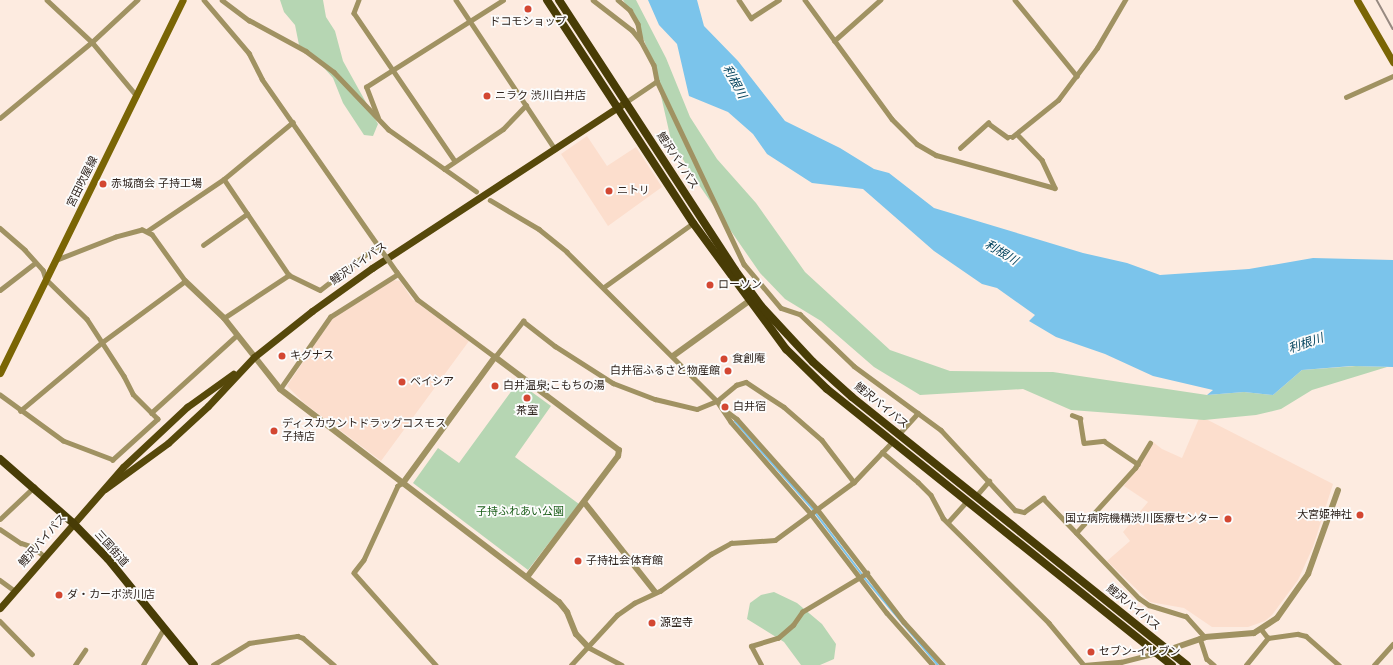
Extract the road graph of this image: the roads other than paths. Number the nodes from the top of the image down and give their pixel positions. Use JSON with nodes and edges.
{"nodes":[{"id":1,"x":47,"y":0,"type":"edge"},
{"id":2,"x":137,"y":0,"type":"edge"},
{"id":3,"x":183,"y":0,"type":"edge"},
{"id":4,"x":204,"y":0,"type":"edge"},
{"id":5,"x":222,"y":0,"type":"edge"},
{"id":6,"x":359,"y":0,"type":"edge"},
{"id":7,"x":456,"y":0,"type":"edge"},
{"id":8,"x":503,"y":0,"type":"edge"},
{"id":9,"x":547,"y":0,"type":"edge"},
{"id":10,"x":559,"y":0,"type":"edge"},
{"id":11,"x":593,"y":0,"type":"edge"},
{"id":12,"x":618,"y":0,"type":"edge"},
{"id":13,"x":739,"y":0,"type":"edge"},
{"id":14,"x":779,"y":0,"type":"edge"},
{"id":15,"x":805,"y":0,"type":"edge"},
{"id":16,"x":880,"y":0,"type":"edge"},
{"id":17,"x":1015,"y":0,"type":"edge"},
{"id":18,"x":1125,"y":0,"type":"edge"},
{"id":19,"x":1357,"y":0,"type":"edge"},
{"id":20,"x":470,"y":22,"type":"junction"},
{"id":21,"x":641,"y":41,"type":"junction"},
{"id":22,"x":834,"y":41,"type":"junction"},
{"id":23,"x":92,"y":42,"type":"junction"},
{"id":24,"x":1393,"y":62,"type":"edge"},
{"id":25,"x":393,"y":71,"type":"junction"},
{"id":26,"x":1077,"y":76,"type":"junction"},
{"id":27,"x":1393,"y":76,"type":"edge"},
{"id":28,"x":657,"y":81,"type":"junction"},
{"id":29,"x":137,"y":96,"type":"junction"},
{"id":30,"x":1346,"y":97,"type":"dead end"},
{"id":31,"x":626,"y":102,"type":"junction"},
{"id":32,"x":526,"y":105,"type":"junction"},
{"id":33,"x":618,"y":107,"type":"junction"},
{"id":34,"x":0,"y":118,"type":"edge"},
{"id":35,"x":293,"y":122,"type":"junction"},
{"id":36,"x":380,"y":122,"type":"junction"},
{"id":37,"x":1017,"y":134,"type":"junction"},
{"id":38,"x":960,"y":148,"type":"dead end"},
{"id":39,"x":555,"y":149,"type":"junction"},
{"id":40,"x":455,"y":161,"type":"junction"},
{"id":41,"x":444,"y":170,"type":"junction"},
{"id":42,"x":224,"y":179,"type":"junction"},
{"id":43,"x":476,"y":191,"type":"dead end"},
{"id":44,"x":490,"y":200,"type":"dead end"},
{"id":45,"x":247,"y":214,"type":"junction"},
{"id":46,"x":693,"y":223,"type":"junction"},
{"id":47,"x":0,"y":228,"type":"edge"},
{"id":48,"x":147,"y":231,"type":"junction"},
{"id":49,"x":203,"y":245,"type":"dead end"},
{"id":50,"x":379,"y":246,"type":"junction"},
{"id":51,"x":57,"y":260,"type":"junction"},
{"id":52,"x":35,"y":263,"type":"junction"},
{"id":53,"x":398,"y":273,"type":"junction"},
{"id":54,"x":290,"y":276,"type":"junction"},
{"id":55,"x":46,"y":279,"type":"junction"},
{"id":56,"x":185,"y":281,"type":"junction"},
{"id":57,"x":604,"y":287,"type":"junction"},
{"id":58,"x":0,"y":290,"type":"edge"},
{"id":59,"x":752,"y":299,"type":"junction"},
{"id":60,"x":224,"y":318,"type":"junction"},
{"id":61,"x":237,"y":335,"type":"junction"},
{"id":62,"x":101,"y":343,"type":"junction"},
{"id":63,"x":673,"y":356,"type":"junction"},
{"id":64,"x":254,"y":357,"type":"junction"},
{"id":65,"x":495,"y":357,"type":"junction"},
{"id":66,"x":240,"y":370,"type":"junction"},
{"id":67,"x":0,"y":373,"type":"edge"},
{"id":68,"x":280,"y":389,"type":"junction"},
{"id":69,"x":0,"y":395,"type":"edge"},
{"id":70,"x":717,"y":401,"type":"junction"},
{"id":71,"x":722,"y":408,"type":"junction"},
{"id":72,"x":20,"y":411,"type":"junction"},
{"id":73,"x":151,"y":413,"type":"junction"},
{"id":74,"x":918,"y":413,"type":"junction"},
{"id":75,"x":1072,"y":415,"type":"dead end"},
{"id":76,"x":899,"y":434,"type":"junction"},
{"id":77,"x":892,"y":442,"type":"junction"},
{"id":78,"x":1150,"y":443,"type":"dead end"},
{"id":79,"x":882,"y":452,"type":"junction"},
{"id":80,"x":0,"y":459,"type":"edge"},
{"id":81,"x":1138,"y":464,"type":"junction"},
{"id":82,"x":989,"y":481,"type":"junction"},
{"id":83,"x":854,"y":482,"type":"junction"},
{"id":84,"x":402,"y":483,"type":"junction"},
{"id":85,"x":34,"y":487,"type":"junction"},
{"id":86,"x":105,"y":489,"type":"junction"},
{"id":87,"x":1338,"y":490,"type":"dead end"},
{"id":88,"x":976,"y":496,"type":"junction"},
{"id":89,"x":967,"y":501,"type":"junction"},
{"id":90,"x":584,"y":502,"type":"junction"},
{"id":91,"x":815,"y":513,"type":"junction"},
{"id":92,"x":0,"y":519,"type":"edge"},
{"id":93,"x":949,"y":521,"type":"junction"},
{"id":94,"x":73,"y":523,"type":"junction"},
{"id":95,"x":0,"y":529,"type":"edge"},
{"id":96,"x":1076,"y":533,"type":"junction"},
{"id":97,"x":44,"y":556,"type":"junction"},
{"id":98,"x":864,"y":576,"type":"junction"},
{"id":99,"x":527,"y":577,"type":"junction"},
{"id":100,"x":0,"y":580,"type":"edge"},
{"id":101,"x":15,"y":591,"type":"junction"},
{"id":102,"x":655,"y":592,"type":"junction"},
{"id":103,"x":0,"y":608,"type":"edge"},
{"id":104,"x":0,"y":621,"type":"edge"},
{"id":105,"x":164,"y":628,"type":"junction"},
{"id":106,"x":1262,"y":630,"type":"junction"},
{"id":107,"x":1202,"y":638,"type":"junction"},
{"id":108,"x":1268,"y":638,"type":"junction"},
{"id":109,"x":1393,"y":644,"type":"edge"},
{"id":110,"x":588,"y":647,"type":"junction"},
{"id":111,"x":85,"y":650,"type":"dead end"},
{"id":112,"x":1168,"y":650,"type":"junction"},
{"id":113,"x":1156,"y":653,"type":"junction"},
{"id":114,"x":32,"y":654,"type":"dead end"},
{"id":115,"x":941,"y":664,"type":"edge"},
{"id":116,"x":76,"y":665,"type":"edge"},
{"id":117,"x":143,"y":665,"type":"edge"},
{"id":118,"x":194,"y":665,"type":"edge"},
{"id":119,"x":213,"y":665,"type":"edge"},
{"id":120,"x":334,"y":665,"type":"edge"},
{"id":121,"x":436,"y":665,"type":"edge"},
{"id":122,"x":571,"y":665,"type":"edge"},
{"id":123,"x":622,"y":665,"type":"edge"},
{"id":124,"x":761,"y":665,"type":"edge"},
{"id":125,"x":933,"y":665,"type":"edge"},
{"id":126,"x":1084,"y":665,"type":"edge"},
{"id":127,"x":1172,"y":665,"type":"edge"},
{"id":128,"x":1187,"y":665,"type":"edge"},
{"id":129,"x":1214,"y":665,"type":"edge"},
{"id":130,"x":1246,"y":665,"type":"edge"},
{"id":131,"x":1339,"y":665,"type":"edge"},
{"id":132,"x":1374,"y":665,"type":"edge"}],
"edges":[{"from":1,"to":23,"type":"street"},
{"from":2,"to":23,"type":"street"},
{"from":3,"to":29,"type":"main road","name":"宮田吹屋線"},
{"from":4,"to":35,"type":"street"},
{"from":5,"to":36,"type":"street"},
{"from":6,"to":25,"type":"street"},
{"from":7,"to":20,"type":"street"},
{"from":8,"to":20,"type":"street"},
{"from":9,"to":33,"type":"highway","name":"鯉沢バイパス"},
{"from":10,"to":31,"type":"highway","name":"鯉沢バイパス"},
{"from":11,"to":21,"type":"street"},
{"from":12,"to":21,"type":"street"},
{"from":13,"to":14,"type":"street"},
{"from":15,"to":22,"type":"street"},
{"from":16,"to":22,"type":"street"},
{"from":17,"to":26,"type":"street"},
{"from":18,"to":26,"type":"street"},
{"from":19,"to":24,"type":"main road"},
{"from":20,"to":25,"type":"street"},
{"from":20,"to":32,"type":"street"},
{"from":21,"to":28,"type":"street"},
{"from":22,"to":37,"type":"street"},
{"from":23,"to":29,"type":"street"},
{"from":23,"to":34,"type":"street"},
{"from":25,"to":36,"type":"street"},
{"from":25,"to":40,"type":"street"},
{"from":26,"to":37,"type":"street"},
{"from":27,"to":30,"type":"street"},
{"from":28,"to":31,"type":"street"},
{"from":28,"to":74,"type":"street"},
{"from":29,"to":51,"type":"main road","name":"宮田吹屋線"},
{"from":31,"to":33,"type":"main road","name":"鯉沢バイパス"},
{"from":31,"to":59,"type":"highway","name":"鯉沢バイパス"},
{"from":32,"to":39,"type":"street"},
{"from":32,"to":40,"type":"street"},
{"from":33,"to":39,"type":"main road","name":"鯉沢バイパス"},
{"from":33,"to":46,"type":"highway","name":"鯉沢バイパス"},
{"from":35,"to":42,"type":"street"},
{"from":35,"to":50,"type":"street"},
{"from":36,"to":41,"type":"street"},
{"from":37,"to":38,"type":"street"},
{"from":39,"to":64,"type":"main road","name":"鯉沢バイパス"},
{"from":40,"to":41,"type":"street"},
{"from":41,"to":43,"type":"street"},
{"from":42,"to":45,"type":"street"},
{"from":42,"to":48,"type":"street"},
{"from":44,"to":57,"type":"street"},
{"from":45,"to":49,"type":"street"},
{"from":45,"to":54,"type":"street"},
{"from":46,"to":57,"type":"street"},
{"from":46,"to":59,"type":"highway","name":"鯉沢バイパス"},
{"from":47,"to":52,"type":"street"},
{"from":48,"to":51,"type":"street"},
{"from":48,"to":56,"type":"street"},
{"from":50,"to":53,"type":"street","bridge":true},
{"from":50,"to":54,"type":"street"},
{"from":51,"to":55,"type":"main road","name":"宮田吹屋線"},
{"from":52,"to":55,"type":"street"},
{"from":52,"to":58,"type":"street"},
{"from":53,"to":65,"type":"street"},
{"from":53,"to":68,"type":"street"},
{"from":54,"to":60,"type":"street"},
{"from":55,"to":62,"type":"street"},
{"from":55,"to":67,"type":"main road","name":"宮田吹屋線"},
{"from":56,"to":60,"type":"street"},
{"from":56,"to":62,"type":"street"},
{"from":57,"to":63,"type":"street"},
{"from":59,"to":63,"type":"street"},
{"from":59,"to":76,"type":"highway","name":"鯉沢バイパス"},
{"from":59,"to":77,"type":"highway","name":"鯉沢バイパス"},
{"from":60,"to":61,"type":"street"},
{"from":61,"to":64,"type":"street"},
{"from":61,"to":73,"type":"street"},
{"from":62,"to":72,"type":"street"},
{"from":62,"to":73,"type":"street"},
{"from":63,"to":70,"type":"street"},
{"from":64,"to":66,"type":"main road","name":"鯉沢バイパス"},
{"from":64,"to":68,"type":"street"},
{"from":65,"to":70,"type":"street"},
{"from":65,"to":84,"type":"street"},
{"from":65,"to":90,"type":"street"},
{"from":66,"to":86,"type":"main road","name":"鯉沢バイパス"},
{"from":66,"to":86,"type":"main road","name":"鯉沢バイパス"},
{"from":68,"to":84,"type":"street"},
{"from":69,"to":72,"type":"street"},
{"from":70,"to":71,"type":"street"},
{"from":70,"to":83,"type":"street"},
{"from":71,"to":91,"type":"street"},
{"from":71,"to":91,"type":"street"},
{"from":72,"to":73,"type":"street"},
{"from":74,"to":76,"type":"street"},
{"from":74,"to":82,"type":"street"},
{"from":75,"to":81,"type":"street"},
{"from":76,"to":88,"type":"highway","name":"鯉沢バイパス"},
{"from":77,"to":79,"type":"street"},
{"from":77,"to":89,"type":"highway","name":"鯉沢バイパス"},
{"from":78,"to":81,"type":"street"},
{"from":79,"to":83,"type":"street"},
{"from":79,"to":93,"type":"street"},
{"from":80,"to":85,"type":"highway","name":"三国街道"},
{"from":81,"to":96,"type":"street"},
{"from":82,"to":88,"type":"street"},
{"from":82,"to":96,"type":"street"},
{"from":83,"to":91,"type":"street"},
{"from":84,"to":99,"type":"street"},
{"from":84,"to":121,"type":"street"},
{"from":85,"to":92,"type":"street"},
{"from":85,"to":94,"type":"highway","name":"三国街道"},
{"from":86,"to":94,"type":"main road","name":"鯉沢バイパス"},
{"from":87,"to":106,"type":"street"},
{"from":88,"to":112,"type":"highway","name":"鯉沢バイパス"},
{"from":89,"to":93,"type":"street"},
{"from":89,"to":113,"type":"highway","name":"鯉沢バイパス"},
{"from":90,"to":99,"type":"street"},
{"from":90,"to":102,"type":"street"},
{"from":91,"to":98,"type":"street"},
{"from":91,"to":98,"type":"street"},
{"from":91,"to":102,"type":"street"},
{"from":93,"to":126,"type":"street"},
{"from":94,"to":97,"type":"main road","name":"鯉沢バイパス"},
{"from":94,"to":105,"type":"highway","name":"三国街道"},
{"from":95,"to":97,"type":"street"},
{"from":96,"to":107,"type":"street"},
{"from":97,"to":101,"type":"main road","name":"鯉沢バイパス"},
{"from":98,"to":115,"type":"street"},
{"from":98,"to":124,"type":"street"},
{"from":98,"to":125,"type":"street"},
{"from":99,"to":110,"type":"street"},
{"from":100,"to":101,"type":"street"},
{"from":101,"to":103,"type":"main road","name":"鯉沢バイパス"},
{"from":102,"to":110,"type":"street"},
{"from":104,"to":114,"type":"street"},
{"from":105,"to":117,"type":"street"},
{"from":105,"to":118,"type":"highway","name":"三国街道"},
{"from":106,"to":107,"type":"street"},
{"from":106,"to":108,"type":"street"},
{"from":107,"to":112,"type":"street"},
{"from":107,"to":129,"type":"street"},
{"from":108,"to":130,"type":"street"},
{"from":108,"to":131,"type":"street"},
{"from":109,"to":132,"type":"street"},
{"from":110,"to":122,"type":"street"},
{"from":110,"to":123,"type":"street"},
{"from":111,"to":116,"type":"street"},
{"from":112,"to":113,"type":"street"},
{"from":112,"to":128,"type":"highway","name":"鯉沢バイパス"},
{"from":113,"to":126,"type":"street"},
{"from":113,"to":127,"type":"highway","name":"鯉沢バイパス"},
{"from":119,"to":120,"type":"street"}]}
